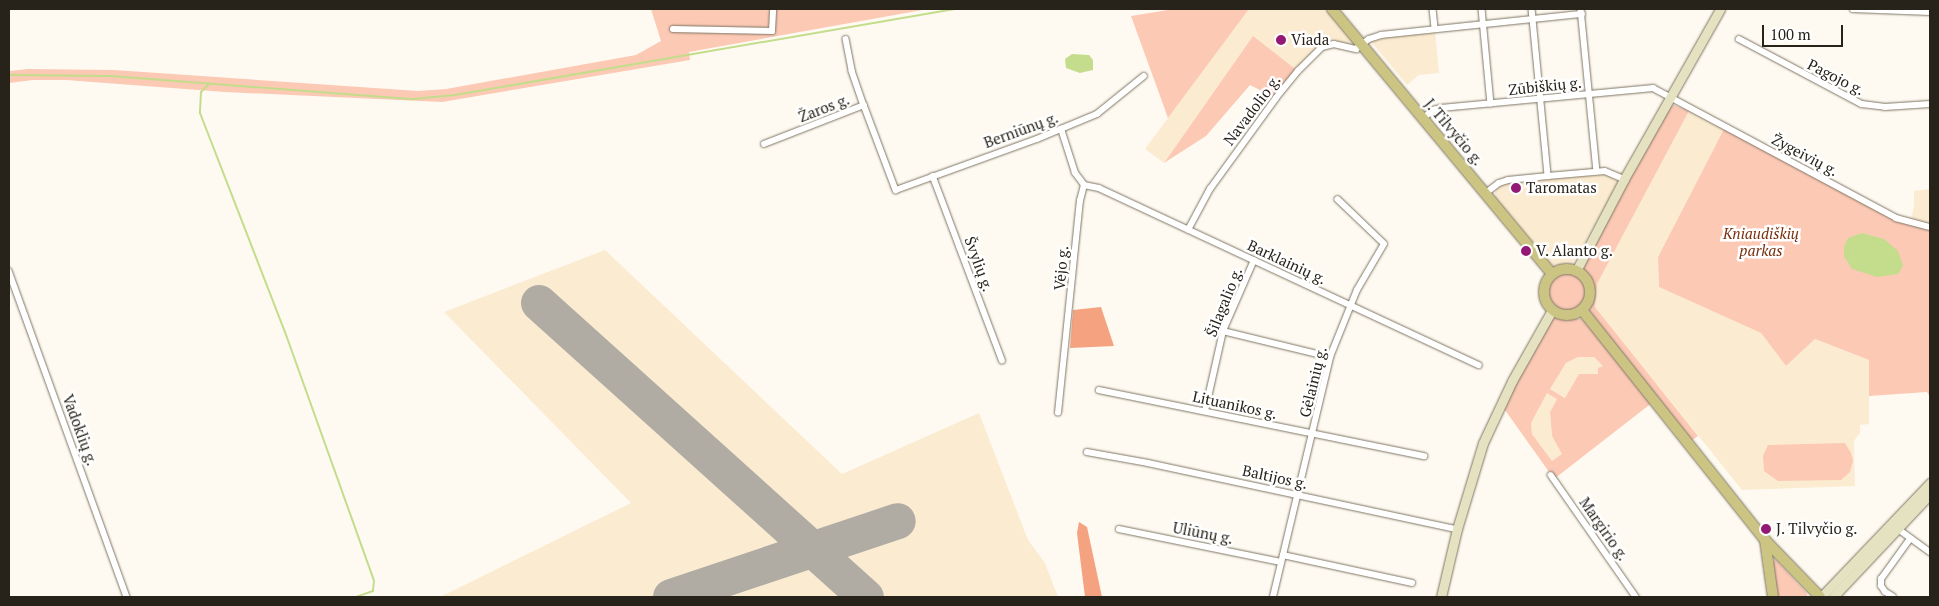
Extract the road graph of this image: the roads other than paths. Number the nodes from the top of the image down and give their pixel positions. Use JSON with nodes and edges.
{"nodes":[{"id":1,"x":773,"y":9,"type":"edge"},
{"id":2,"x":1332,"y":9,"type":"edge"},
{"id":3,"x":1433,"y":9,"type":"edge"},
{"id":4,"x":1482,"y":9,"type":"edge"},
{"id":5,"x":1532,"y":9,"type":"edge"},
{"id":6,"x":1720,"y":9,"type":"edge"},
{"id":7,"x":1853,"y":9,"type":"edge"},
{"id":8,"x":1582,"y":11,"type":"edge"},
{"id":9,"x":1930,"y":12,"type":"edge"},
{"id":10,"x":1533,"y":19,"type":"junction"},
{"id":11,"x":1483,"y":24,"type":"junction"},
{"id":12,"x":673,"y":29,"type":"dead end"},
{"id":13,"x":1435,"y":29,"type":"junction"},
{"id":14,"x":846,"y":39,"type":"dead end"},
{"id":15,"x":1739,"y":39,"type":"dead end"},
{"id":16,"x":1362,"y":46,"type":"junction"},
{"id":17,"x":1144,"y":76,"type":"dead end"},
{"id":18,"x":1589,"y":94,"type":"junction"},
{"id":19,"x":1670,"y":97,"type":"junction"},
{"id":20,"x":1540,"y":99,"type":"junction"},
{"id":21,"x":1491,"y":104,"type":"junction"},
{"id":22,"x":1930,"y":104,"type":"edge"},
{"id":23,"x":864,"y":105,"type":"junction"},
{"id":24,"x":1423,"y":118,"type":"junction"},
{"id":25,"x":1061,"y":129,"type":"junction"},
{"id":26,"x":764,"y":144,"type":"dead end"},
{"id":27,"x":1597,"y":171,"type":"junction"},
{"id":28,"x":933,"y":176,"type":"junction"},
{"id":29,"x":1548,"y":176,"type":"junction"},
{"id":30,"x":1624,"y":179,"type":"junction"},
{"id":31,"x":1084,"y":186,"type":"junction"},
{"id":32,"x":896,"y":190,"type":"joint"},
{"id":33,"x":1486,"y":193,"type":"junction"},
{"id":34,"x":1338,"y":200,"type":"dead end"},
{"id":35,"x":1930,"y":227,"type":"edge"},
{"id":36,"x":1188,"y":230,"type":"junction"},
{"id":37,"x":1254,"y":260,"type":"junction"},
{"id":38,"x":9,"y":271,"type":"edge"},
{"id":39,"x":1576,"y":271,"type":"junction"},
{"id":40,"x":1552,"y":274,"type":"junction"},
{"id":41,"x":1351,"y":306,"type":"junction"},
{"id":42,"x":1552,"y":310,"type":"junction"},
{"id":43,"x":1582,"y":310,"type":"junction"},
{"id":44,"x":1223,"y":331,"type":"junction"},
{"id":45,"x":1330,"y":357,"type":"junction"},
{"id":46,"x":1002,"y":360,"type":"dead end"},
{"id":47,"x":1479,"y":365,"type":"dead end"},
{"id":48,"x":1099,"y":390,"type":"dead end"},
{"id":49,"x":1205,"y":411,"type":"junction"},
{"id":50,"x":1058,"y":413,"type":"dead end"},
{"id":51,"x":1313,"y":434,"type":"junction"},
{"id":52,"x":1087,"y":452,"type":"dead end"},
{"id":53,"x":1424,"y":456,"type":"dead end"},
{"id":54,"x":1552,"y":475,"type":"dead end"},
{"id":55,"x":1930,"y":483,"type":"edge"},
{"id":56,"x":1296,"y":494,"type":"junction"},
{"id":57,"x":1930,"y":494,"type":"edge"},
{"id":58,"x":1897,"y":528,"type":"junction"},
{"id":59,"x":1119,"y":529,"type":"dead end"},
{"id":60,"x":1456,"y":529,"type":"junction"},
{"id":61,"x":1910,"y":539,"type":"junction"},
{"id":62,"x":1765,"y":540,"type":"junction"},
{"id":63,"x":1930,"y":552,"type":"edge"},
{"id":64,"x":1282,"y":558,"type":"junction"},
{"id":65,"x":1412,"y":583,"type":"dead end"},
{"id":66,"x":127,"y":597,"type":"edge"},
{"id":67,"x":1273,"y":597,"type":"edge"},
{"id":68,"x":1441,"y":597,"type":"edge"},
{"id":69,"x":1636,"y":597,"type":"edge"},
{"id":70,"x":1772,"y":597,"type":"edge"},
{"id":71,"x":1820,"y":597,"type":"edge"},
{"id":72,"x":1833,"y":597,"type":"edge"},
{"id":73,"x":1893,"y":597,"type":"edge"}],
"edges":[{"from":1,"to":12,"type":"street"},
{"from":2,"to":16,"type":"main road","name":"J. Tilvyčio g."},
{"from":3,"to":13,"type":"street"},
{"from":4,"to":11,"type":"street"},
{"from":5,"to":10,"type":"street"},
{"from":6,"to":19,"type":"main road"},
{"from":7,"to":9,"type":"street"},
{"from":8,"to":10,"type":"street"},
{"from":8,"to":18,"type":"street"},
{"from":10,"to":11,"type":"street"},
{"from":10,"to":20,"type":"street"},
{"from":11,"to":13,"type":"street"},
{"from":11,"to":21,"type":"street"},
{"from":13,"to":16,"type":"street"},
{"from":14,"to":23,"type":"street"},
{"from":15,"to":22,"type":"street","name":"Pagojo g."},
{"from":16,"to":24,"type":"main road","name":"J. Tilvyčio g."},
{"from":16,"to":36,"type":"street","name":"Navadolio g."},
{"from":17,"to":25,"type":"street","name":"Berniūnų g."},
{"from":18,"to":19,"type":"street","name":"Zūbiškių g."},
{"from":18,"to":20,"type":"street","name":"Zūbiškių g."},
{"from":18,"to":27,"type":"street"},
{"from":19,"to":30,"type":"main road"},
{"from":19,"to":35,"type":"street","name":"Žygeivių g."},
{"from":20,"to":21,"type":"street","name":"Zūbiškių g."},
{"from":20,"to":29,"type":"street"},
{"from":21,"to":24,"type":"street","name":"Zūbiškių g."},
{"from":23,"to":26,"type":"street","name":"Žaros g."},
{"from":23,"to":32,"type":"street","name":"Žaros g."},
{"from":24,"to":33,"type":"main road","name":"J. Tilvyčio g."},
{"from":25,"to":28,"type":"street","name":"Berniūnų g."},
{"from":25,"to":31,"type":"street"},
{"from":27,"to":29,"type":"street"},
{"from":27,"to":30,"type":"street"},
{"from":28,"to":32,"type":"street","name":"Berniūnų g."},
{"from":28,"to":46,"type":"street","name":"Švylių g."},
{"from":29,"to":33,"type":"street"},
{"from":30,"to":39,"type":"main road"},
{"from":31,"to":36,"type":"street","name":"Barklainių g."},
{"from":31,"to":50,"type":"street","name":"Vėjo g."},
{"from":33,"to":40,"type":"main road","name":"J. Tilvyčio g."},
{"from":34,"to":41,"type":"street","name":"Gėlainių g."},
{"from":36,"to":37,"type":"street","name":"Barklainių g."},
{"from":37,"to":41,"type":"street","name":"Barklainių g."},
{"from":37,"to":44,"type":"street","name":"Šilagalio g."},
{"from":38,"to":66,"type":"street","name":"Vadoklių g."},
{"from":39,"to":40,"type":"main road"},
{"from":39,"to":43,"type":"main road"},
{"from":40,"to":42,"type":"main road"},
{"from":41,"to":45,"type":"street","name":"Gėlainių g."},
{"from":41,"to":47,"type":"street","name":"Barklainių g."},
{"from":42,"to":43,"type":"main road"},
{"from":42,"to":60,"type":"main road"},
{"from":43,"to":62,"type":"main road"},
{"from":44,"to":45,"type":"street"},
{"from":44,"to":49,"type":"street","name":"Šilagalio g."},
{"from":45,"to":51,"type":"street","name":"Gėlainių g."},
{"from":48,"to":49,"type":"street","name":"Lituanikos g."},
{"from":49,"to":51,"type":"street","name":"Lituanikos g."},
{"from":51,"to":53,"type":"street","name":"Lituanikos g."},
{"from":51,"to":56,"type":"street","name":"Gėlainių g."},
{"from":52,"to":56,"type":"street","name":"Baltijos g."},
{"from":54,"to":69,"type":"street","name":"Margirio g."},
{"from":55,"to":71,"type":"main road"},
{"from":56,"to":60,"type":"street","name":"Baltijos g."},
{"from":56,"to":64,"type":"street","name":"Gėlainių g."},
{"from":57,"to":58,"type":"main road"},
{"from":58,"to":61,"type":"street"},
{"from":58,"to":72,"type":"main road"},
{"from":59,"to":64,"type":"street","name":"Uliūnų g."},
{"from":60,"to":68,"type":"main road"},
{"from":61,"to":63,"type":"street"},
{"from":61,"to":73,"type":"street"},
{"from":62,"to":70,"type":"main road"},
{"from":62,"to":71,"type":"main road"},
{"from":64,"to":65,"type":"street","name":"Uliūnų g."},
{"from":64,"to":67,"type":"street","name":"Gėlainių g."}]}
